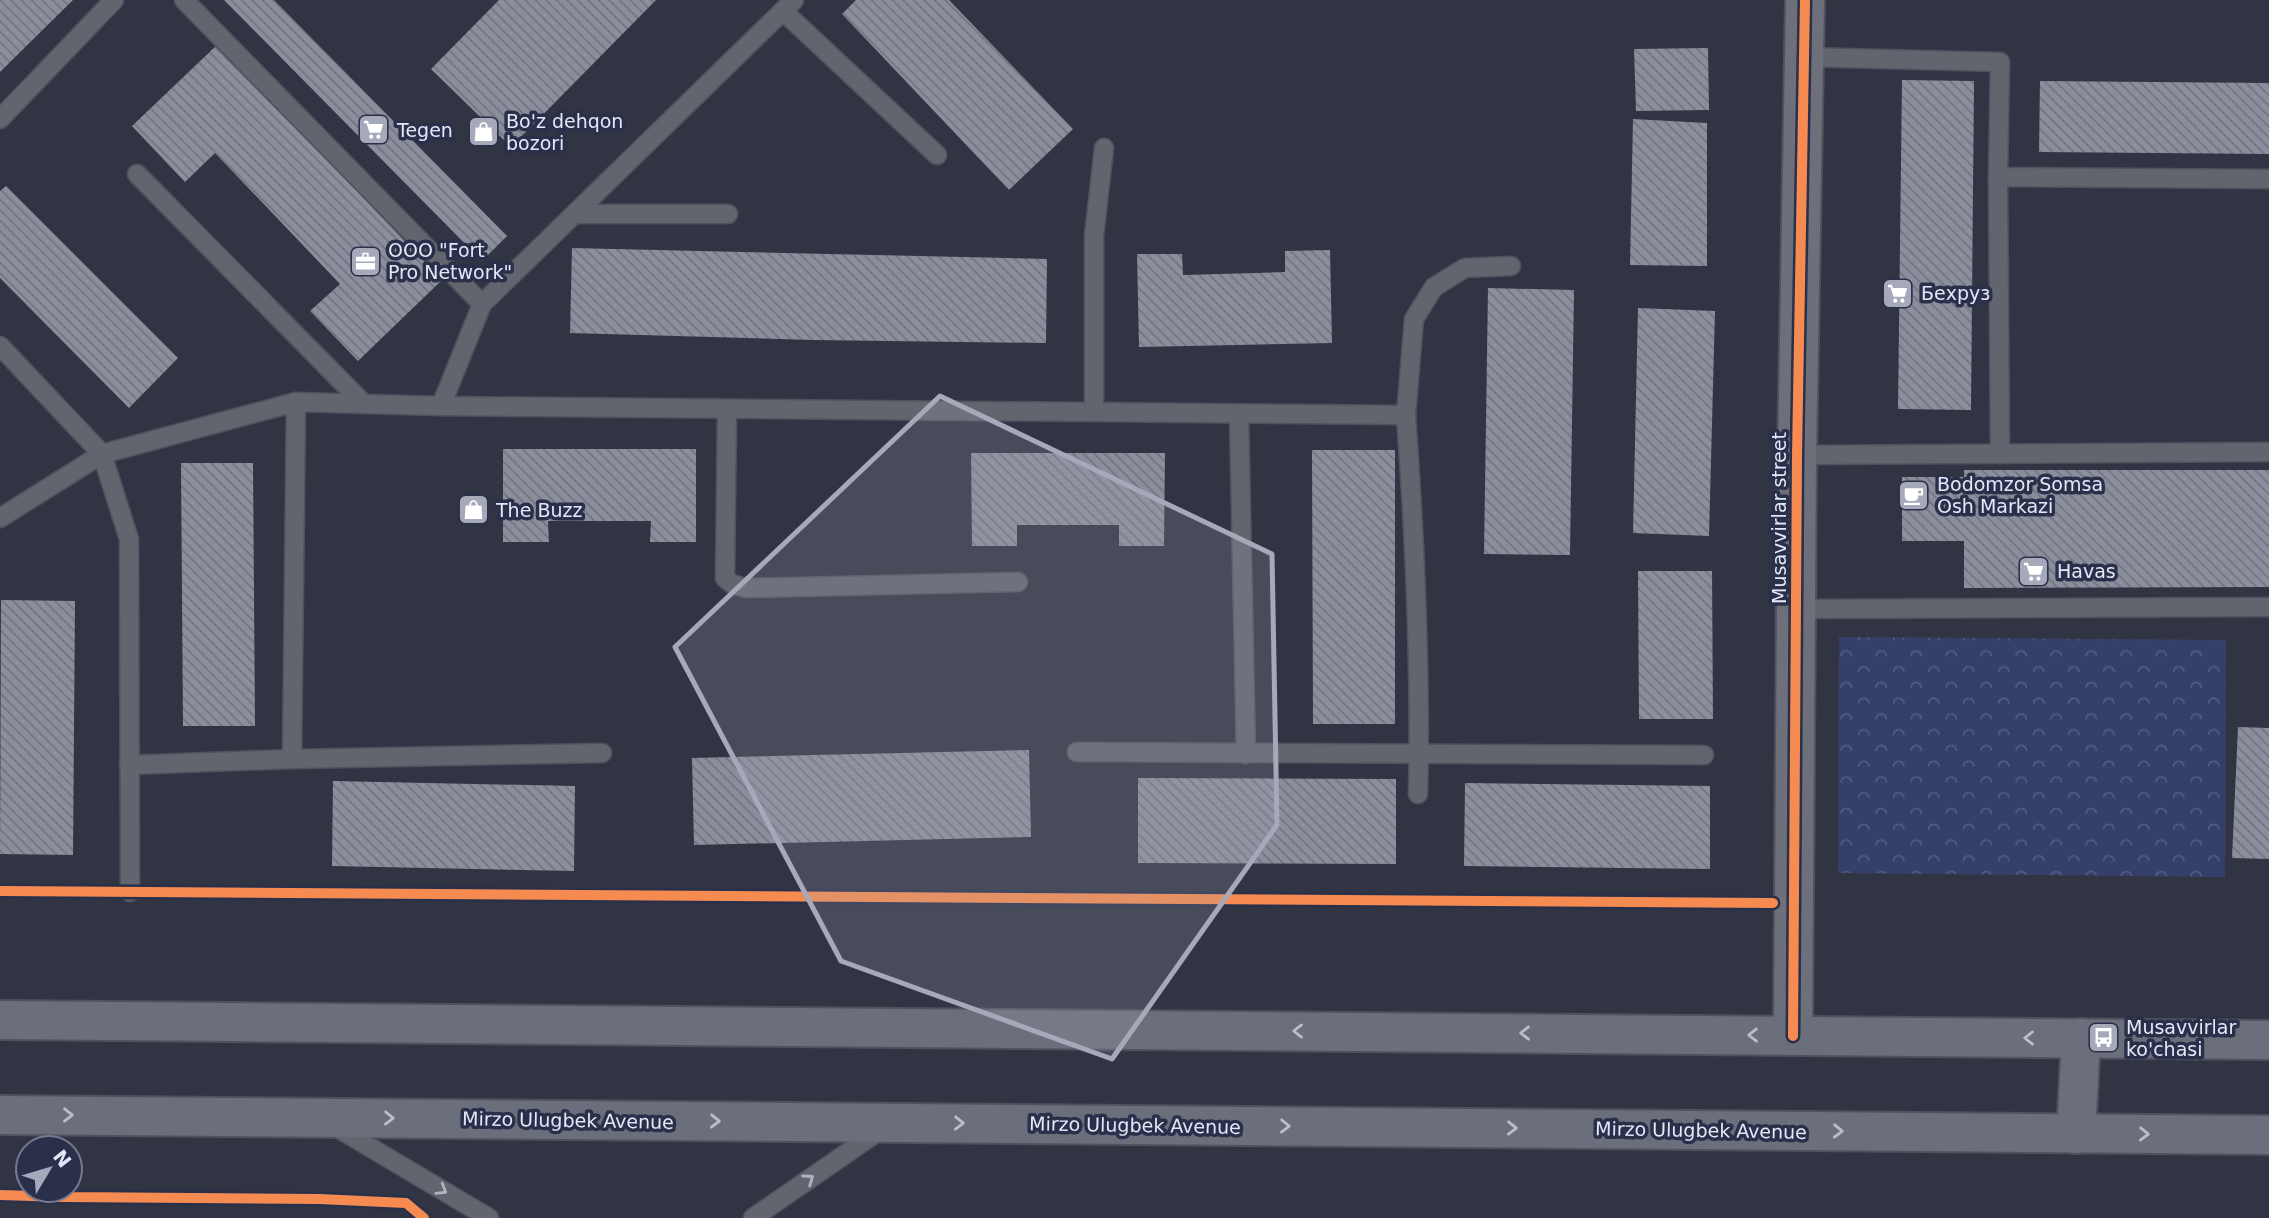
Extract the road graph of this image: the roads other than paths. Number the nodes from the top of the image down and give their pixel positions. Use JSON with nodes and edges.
{"nodes":[{"id":1,"x":114,"y":0,"type":"edge"},
{"id":2,"x":184,"y":0,"type":"edge"},
{"id":3,"x":1805,"y":0,"type":"edge"},
{"id":4,"x":789,"y":6,"type":"edge"},
{"id":5,"x":1804,"y":57,"type":"junction"},
{"id":6,"x":0,"y":119,"type":"edge"},
{"id":7,"x":1104,"y":148,"type":"dead end"},
{"id":8,"x":937,"y":155,"type":"dead end"},
{"id":9,"x":137,"y":174,"type":"dead end"},
{"id":10,"x":1998,"y":177,"type":"junction"},
{"id":11,"x":2269,"y":179,"type":"edge"},
{"id":12,"x":575,"y":214,"type":"junction"},
{"id":13,"x":728,"y":214,"type":"dead end"},
{"id":14,"x":1511,"y":266,"type":"dead end"},
{"id":15,"x":482,"y":304,"type":"junction"},
{"id":16,"x":0,"y":346,"type":"edge"},
{"id":17,"x":296,"y":402,"type":"junction"},
{"id":18,"x":364,"y":404,"type":"junction"},
{"id":19,"x":441,"y":406,"type":"junction"},
{"id":20,"x":727,"y":409,"type":"junction"},
{"id":21,"x":1094,"y":412,"type":"junction"},
{"id":22,"x":1239,"y":414,"type":"junction"},
{"id":23,"x":1406,"y":415,"type":"junction"},
{"id":24,"x":2269,"y":452,"type":"edge"},
{"id":25,"x":102,"y":454,"type":"junction"},
{"id":26,"x":2000,"y":454,"type":"junction"},
{"id":27,"x":1797,"y":455,"type":"junction"},
{"id":28,"x":0,"y":518,"type":"edge"},
{"id":29,"x":1018,"y":582,"type":"dead end"},
{"id":30,"x":2269,"y":607,"type":"edge"},
{"id":31,"x":1796,"y":609,"type":"junction"},
{"id":32,"x":1077,"y":752,"type":"dead end"},
{"id":33,"x":602,"y":753,"type":"dead end"},
{"id":34,"x":1246,"y":754,"type":"junction"},
{"id":35,"x":1419,"y":755,"type":"junction"},
{"id":36,"x":1704,"y":755,"type":"dead end"},
{"id":37,"x":292,"y":759,"type":"junction"},
{"id":38,"x":130,"y":765,"type":"junction"},
{"id":39,"x":1418,"y":794,"type":"dead end"},
{"id":40,"x":130,"y":891,"type":"dead end"},
{"id":41,"x":0,"y":1020,"type":"edge"},
{"id":42,"x":1793,"y":1036,"type":"junction"},
{"id":43,"x":2081,"y":1038,"type":"junction"},
{"id":44,"x":2269,"y":1040,"type":"edge"},
{"id":45,"x":0,"y":1115,"type":"edge"},
{"id":46,"x":321,"y":1118,"type":"junction"},
{"id":47,"x":891,"y":1123,"type":"junction"},
{"id":48,"x":2076,"y":1134,"type":"junction"},
{"id":49,"x":2269,"y":1135,"type":"edge"},
{"id":50,"x":489,"y":1218,"type":"edge"},
{"id":51,"x":753,"y":1218,"type":"edge"}],
"edges":[{"from":1,"to":6,"type":"lane"},
{"from":2,"to":15,"type":"lane"},
{"from":3,"to":5,"type":"street","name":"Musavvirlar street"},
{"from":4,"to":8,"type":"lane"},
{"from":4,"to":12,"type":"lane"},
{"from":5,"to":10,"type":"lane"},
{"from":5,"to":27,"type":"street","name":"Musavvirlar street"},
{"from":7,"to":21,"type":"lane"},
{"from":9,"to":18,"type":"lane"},
{"from":10,"to":11,"type":"lane"},
{"from":10,"to":26,"type":"lane"},
{"from":12,"to":13,"type":"lane"},
{"from":12,"to":15,"type":"lane"},
{"from":14,"to":23,"type":"lane"},
{"from":15,"to":19,"type":"lane"},
{"from":16,"to":25,"type":"lane"},
{"from":17,"to":18,"type":"lane"},
{"from":17,"to":25,"type":"lane"},
{"from":17,"to":37,"type":"lane"},
{"from":18,"to":19,"type":"lane"},
{"from":19,"to":20,"type":"lane"},
{"from":20,"to":21,"type":"lane"},
{"from":20,"to":29,"type":"lane"},
{"from":21,"to":22,"type":"lane"},
{"from":22,"to":23,"type":"lane"},
{"from":22,"to":34,"type":"lane"},
{"from":23,"to":35,"type":"lane"},
{"from":24,"to":26,"type":"lane"},
{"from":25,"to":28,"type":"lane"},
{"from":25,"to":38,"type":"lane"},
{"from":26,"to":27,"type":"lane"},
{"from":27,"to":31,"type":"street","name":"Musavvirlar street"},
{"from":30,"to":31,"type":"lane"},
{"from":31,"to":42,"type":"street","name":"Musavvirlar street"},
{"from":32,"to":34,"type":"lane"},
{"from":33,"to":37,"type":"lane"},
{"from":34,"to":35,"type":"lane"},
{"from":35,"to":36,"type":"lane"},
{"from":35,"to":39,"type":"lane"},
{"from":37,"to":38,"type":"lane"},
{"from":38,"to":40,"type":"lane"},
{"from":42,"to":41,"type":"main road","one_way":true},
{"from":43,"to":42,"type":"main road","one_way":true},
{"from":43,"to":44,"type":"main road"},
{"from":43,"to":48,"type":"main road"},
{"from":45,"to":46,"type":"main road","name":"Mirzo Ulugbek Avenue","one_way":true},
{"from":46,"to":47,"type":"main road","name":"Mirzo Ulugbek Avenue","one_way":true},
{"from":46,"to":50,"type":"lane","one_way":true},
{"from":47,"to":48,"type":"main road","name":"Mirzo Ulugbek Avenue","one_way":true},
{"from":51,"to":47,"type":"lane","one_way":true},
{"from":48,"to":49,"type":"main road","name":"Mirzo Ulugbek Avenue","one_way":true}]}
